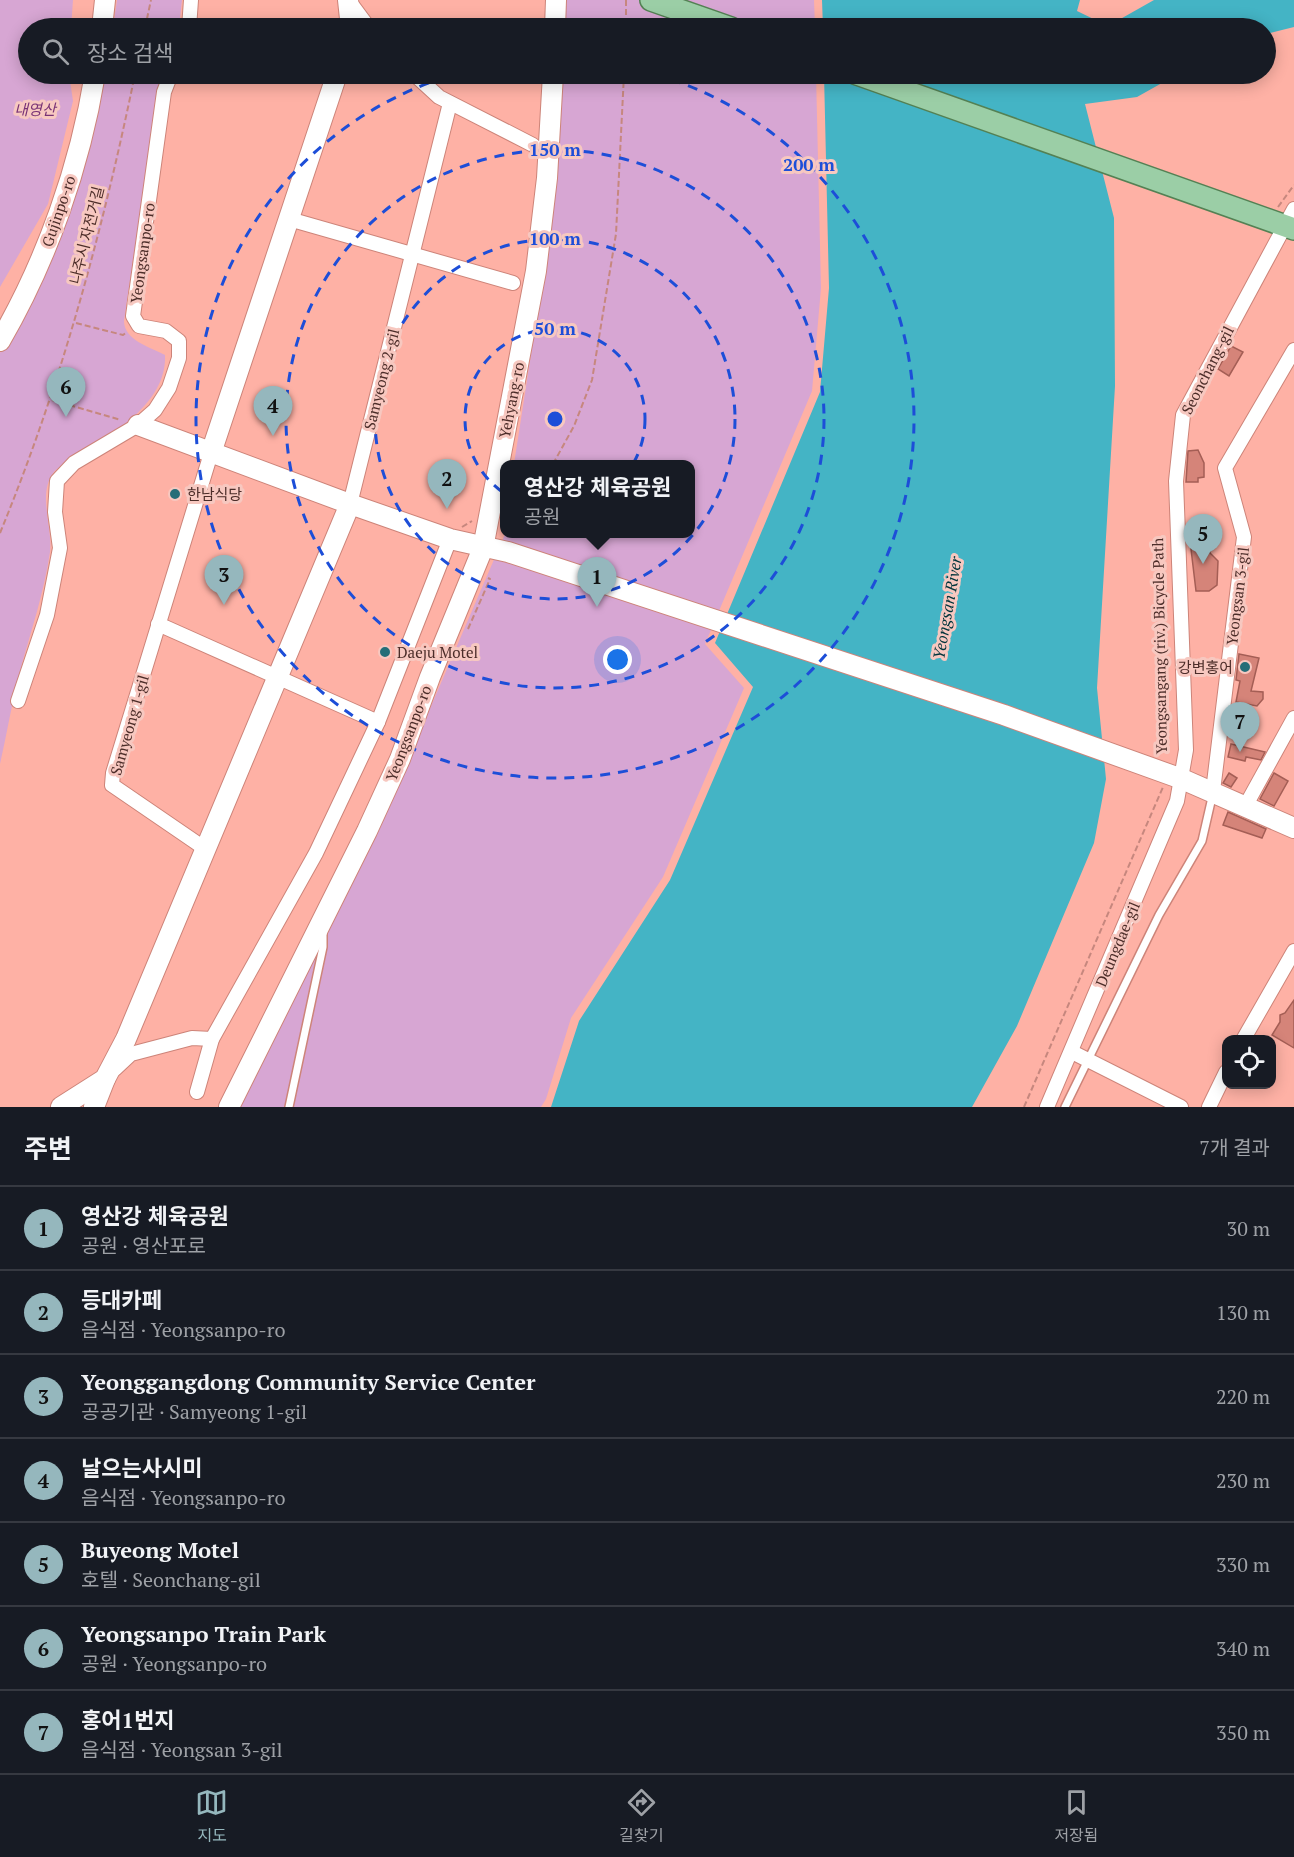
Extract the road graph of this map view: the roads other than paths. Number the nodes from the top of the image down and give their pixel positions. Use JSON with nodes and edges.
{"nodes":[{"id":1,"x":105,"y":0,"type":"edge"},
{"id":2,"x":191,"y":0,"type":"edge"},
{"id":3,"x":349,"y":0,"type":"edge"},
{"id":4,"x":556,"y":0,"type":"edge"},
{"id":5,"x":651,"y":0,"type":"edge"},
{"id":6,"x":103,"y":18,"type":"edge"},
{"id":7,"x":190,"y":18,"type":"edge"},
{"id":8,"x":350,"y":18,"type":"edge"},
{"id":9,"x":362,"y":18,"type":"edge"},
{"id":10,"x":555,"y":18,"type":"edge"},
{"id":11,"x":702,"y":18,"type":"edge"},
{"id":12,"x":93,"y":84,"type":"edge"},
{"id":13,"x":167,"y":84,"type":"edge"},
{"id":14,"x":334,"y":84,"type":"edge"},
{"id":15,"x":425,"y":84,"type":"edge"},
{"id":16,"x":552,"y":84,"type":"edge"},
{"id":17,"x":886,"y":84,"type":"edge"},
{"id":18,"x":450,"y":103,"type":"junction"},
{"id":19,"x":533,"y":145,"type":"dead end"},
{"id":20,"x":289,"y":219,"type":"junction"},
{"id":21,"x":1282,"y":221,"type":"edge"},
{"id":22,"x":412,"y":254,"type":"junction"},
{"id":23,"x":513,"y":283,"type":"dead end"},
{"id":24,"x":0,"y":341,"type":"edge"},
{"id":25,"x":1294,"y":350,"type":"edge"},
{"id":26,"x":1290,"y":368,"type":"edge"},
{"id":27,"x":138,"y":425,"type":"junction"},
{"id":28,"x":212,"y":450,"type":"junction"},
{"id":29,"x":350,"y":504,"type":"junction"},
{"id":30,"x":450,"y":539,"type":"junction"},
{"id":31,"x":483,"y":548,"type":"junction"},
{"id":32,"x":158,"y":624,"type":"junction"},
{"id":33,"x":277,"y":679,"type":"junction"},
{"id":34,"x":18,"y":701,"type":"dead end"},
{"id":35,"x":1294,"y":718,"type":"edge"},
{"id":36,"x":378,"y":722,"type":"junction"},
{"id":37,"x":1171,"y":775,"type":"junction"},
{"id":38,"x":1213,"y":791,"type":"junction"},
{"id":39,"x":1246,"y":805,"type":"junction"},
{"id":40,"x":1294,"y":828,"type":"edge"},
{"id":41,"x":207,"y":850,"type":"junction"},
{"id":42,"x":323,"y":924,"type":"junction"},
{"id":43,"x":1294,"y":951,"type":"edge"},
{"id":44,"x":1246,"y":1035,"type":"edge"},
{"id":45,"x":212,"y":1039,"type":"junction"},
{"id":46,"x":1072,"y":1052,"type":"junction"},
{"id":47,"x":1088,"y":1060,"type":"junction"},
{"id":48,"x":105,"y":1079,"type":"junction"},
{"id":49,"x":1222,"y":1082,"type":"edge"},
{"id":50,"x":197,"y":1092,"type":"dead end"},
{"id":51,"x":61,"y":1107,"type":"edge"},
{"id":52,"x":94,"y":1107,"type":"edge"},
{"id":53,"x":229,"y":1107,"type":"edge"},
{"id":54,"x":289,"y":1107,"type":"edge"},
{"id":55,"x":1047,"y":1107,"type":"edge"},
{"id":56,"x":1065,"y":1107,"type":"edge"},
{"id":57,"x":1182,"y":1107,"type":"edge"},
{"id":58,"x":1209,"y":1107,"type":"edge"}],
"edges":[{"from":1,"to":6,"type":"street"},
{"from":2,"to":7,"type":"street"},
{"from":3,"to":8,"type":"street"},
{"from":3,"to":9,"type":"street"},
{"from":4,"to":10,"type":"street"},
{"from":5,"to":11,"type":"main road"},
{"from":12,"to":24,"type":"street","name":"Gujinpo-ro"},
{"from":13,"to":27,"type":"street","name":"Yeongsanpo-ro"},
{"from":14,"to":20,"type":"street"},
{"from":15,"to":18,"type":"street"},
{"from":16,"to":31,"type":"street","name":"Yehyang-ro"},
{"from":17,"to":21,"type":"main road"},
{"from":18,"to":19,"type":"street"},
{"from":18,"to":22,"type":"street","name":"Samyeong 2-gil"},
{"from":20,"to":22,"type":"street"},
{"from":20,"to":28,"type":"street"},
{"from":21,"to":37,"type":"street","name":"Seonchang-gil"},
{"from":22,"to":23,"type":"street"},
{"from":22,"to":29,"type":"street","name":"Samyeong 2-gil"},
{"from":25,"to":26,"type":"street","name":"Yeongsan 3-gil"},
{"from":26,"to":38,"type":"street","name":"Yeongsan 3-gil"},
{"from":27,"to":28,"type":"street"},
{"from":27,"to":34,"type":"street","name":"Yeongsanpo-ro"},
{"from":28,"to":29,"type":"street"},
{"from":28,"to":32,"type":"street","name":"Samyeong 1-gil"},
{"from":29,"to":30,"type":"street"},
{"from":29,"to":33,"type":"street"},
{"from":30,"to":31,"type":"street"},
{"from":30,"to":36,"type":"street"},
{"from":31,"to":37,"type":"street"},
{"from":31,"to":42,"type":"street","name":"Yeongsanpo-ro"},
{"from":32,"to":33,"type":"street"},
{"from":32,"to":41,"type":"street","name":"Samyeong 1-gil"},
{"from":33,"to":36,"type":"street"},
{"from":33,"to":41,"type":"street"},
{"from":35,"to":39,"type":"street"},
{"from":36,"to":45,"type":"street"},
{"from":37,"to":38,"type":"street"},
{"from":37,"to":46,"type":"street","name":"Deungdae-gil"},
{"from":38,"to":39,"type":"street"},
{"from":38,"to":47,"type":"lane"},
{"from":39,"to":40,"type":"street"},
{"from":41,"to":48,"type":"street"},
{"from":42,"to":53,"type":"street","name":"Yeongsanpo-ro"},
{"from":42,"to":54,"type":"lane"},
{"from":43,"to":44,"type":"street"},
{"from":45,"to":48,"type":"street"},
{"from":45,"to":50,"type":"street"},
{"from":46,"to":47,"type":"street"},
{"from":46,"to":55,"type":"street","name":"Deungdae-gil"},
{"from":47,"to":56,"type":"lane"},
{"from":47,"to":57,"type":"street"},
{"from":48,"to":51,"type":"street"},
{"from":48,"to":52,"type":"street"},
{"from":49,"to":58,"type":"street"}]}
